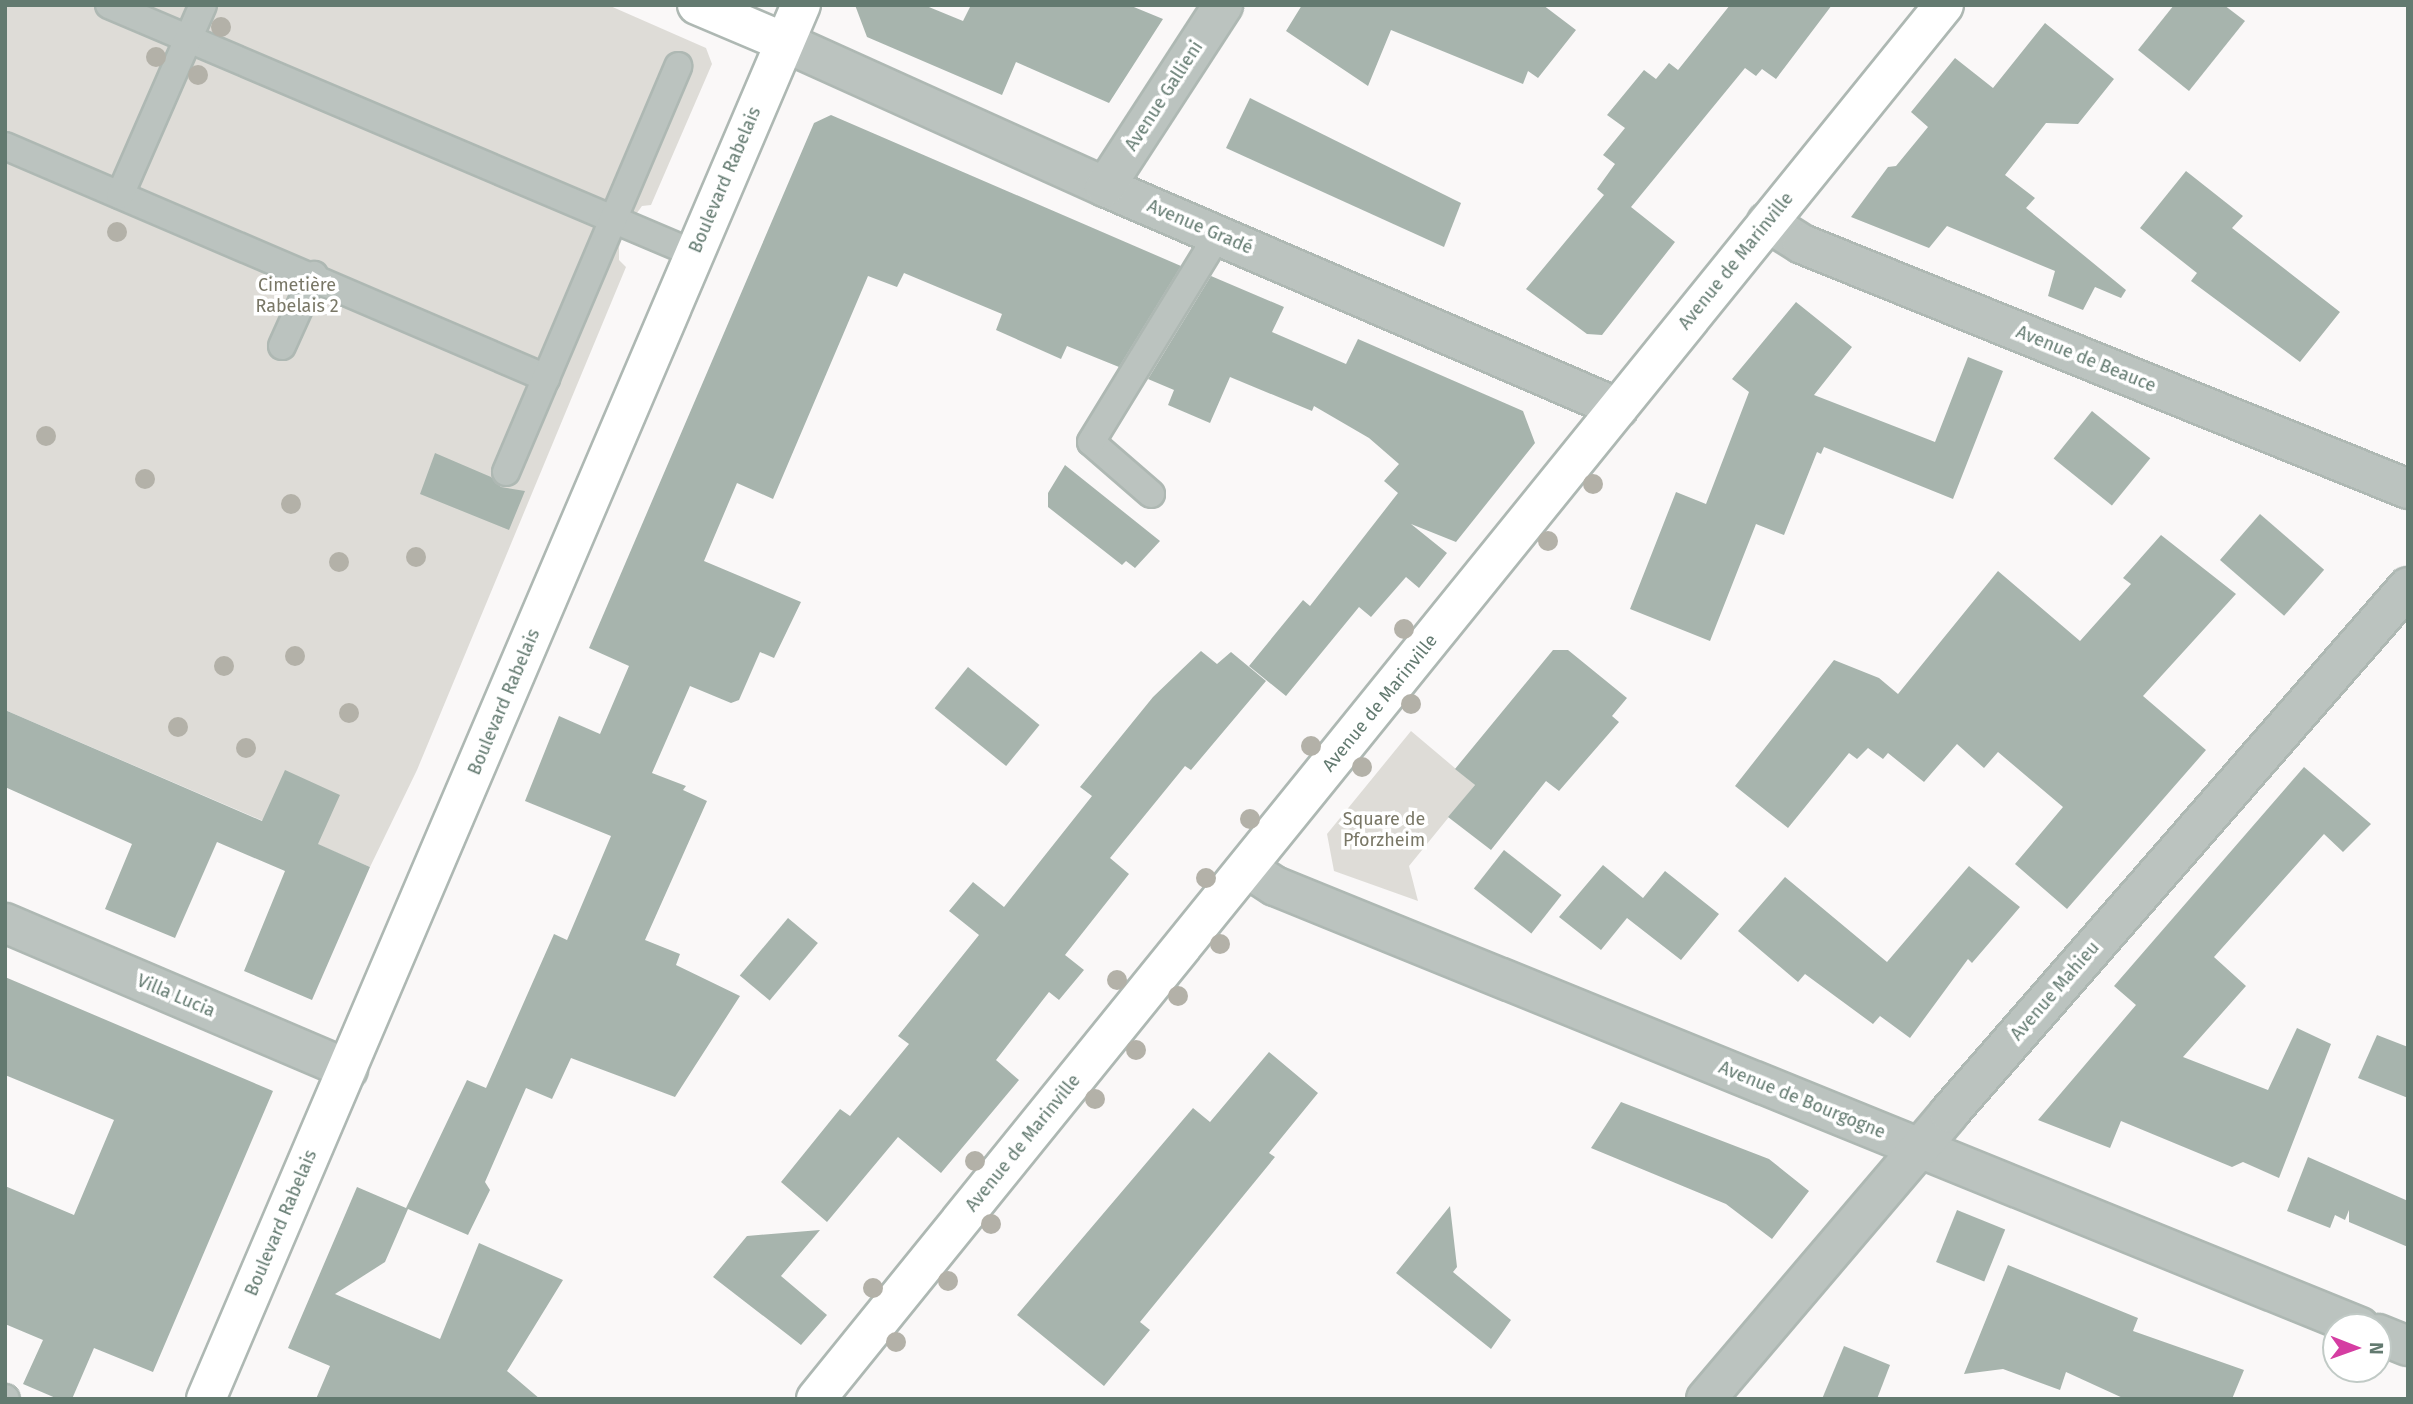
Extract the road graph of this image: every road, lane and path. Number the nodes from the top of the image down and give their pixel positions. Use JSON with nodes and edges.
{"nodes":[{"id":1,"x":109,"y":5,"type":"edge"},
{"id":2,"x":203,"y":5,"type":"edge"},
{"id":3,"x":697,"y":5,"type":"edge"},
{"id":4,"x":801,"y":5,"type":"edge"},
{"id":5,"x":1223,"y":5,"type":"edge"},
{"id":6,"x":1944,"y":5,"type":"edge"},
{"id":7,"x":188,"y":39,"type":"junction"},
{"id":8,"x":784,"y":42,"type":"junction"},
{"id":9,"x":678,"y":66,"type":"dead end"},
{"id":10,"x":5,"y":146,"type":"edge"},
{"id":11,"x":1105,"y":187,"type":"junction"},
{"id":12,"x":120,"y":195,"type":"junction"},
{"id":13,"x":613,"y":220,"type":"junction"},
{"id":14,"x":1767,"y":222,"type":"junction"},
{"id":15,"x":1218,"y":235,"type":"junction"},
{"id":16,"x":695,"y":254,"type":"junction"},
{"id":17,"x":314,"y":275,"type":"junction"},
{"id":18,"x":282,"y":346,"type":"dead end"},
{"id":19,"x":546,"y":378,"type":"junction"},
{"id":20,"x":1618,"y":408,"type":"junction"},
{"id":21,"x":506,"y":472,"type":"dead end"},
{"id":22,"x":2408,"y":489,"type":"edge"},
{"id":23,"x":1152,"y":494,"type":"dead end"},
{"id":24,"x":2408,"y":587,"type":"edge"},
{"id":25,"x":1247,"y":868,"type":"junction"},
{"id":26,"x":5,"y":922,"type":"edge"},
{"id":27,"x":348,"y":1069,"type":"junction"},
{"id":28,"x":1919,"y":1150,"type":"junction"},
{"id":29,"x":2325,"y":1313,"type":"edge"},
{"id":30,"x":206,"y":1399,"type":"edge"},
{"id":31,"x":816,"y":1399,"type":"edge"},
{"id":32,"x":1706,"y":1399,"type":"edge"}],
"edges":[{"from":1,"to":7,"type":"lane"},
{"from":2,"to":7,"type":"lane"},
{"from":3,"to":8,"type":"street"},
{"from":4,"to":8,"type":"street","name":"Boulevard Rabelais"},
{"from":5,"to":11,"type":"street","name":"Avenue Gallieni"},
{"from":6,"to":14,"type":"street","name":"Avenue de Marinville"},
{"from":7,"to":12,"type":"lane"},
{"from":7,"to":13,"type":"lane"},
{"from":8,"to":11,"type":"street","name":"Avenue Gradé"},
{"from":8,"to":16,"type":"street","name":"Boulevard Rabelais"},
{"from":9,"to":13,"type":"lane"},
{"from":10,"to":12,"type":"lane"},
{"from":11,"to":15,"type":"street","name":"Avenue Gradé"},
{"from":12,"to":17,"type":"lane"},
{"from":13,"to":16,"type":"lane"},
{"from":13,"to":19,"type":"lane"},
{"from":14,"to":20,"type":"street","name":"Avenue de Marinville"},
{"from":14,"to":22,"type":"street","name":"Avenue de Beauce"},
{"from":15,"to":20,"type":"street","name":"Avenue Gradé"},
{"from":15,"to":23,"type":"lane"},
{"from":16,"to":27,"type":"street","name":"Boulevard Rabelais"},
{"from":17,"to":18,"type":"lane"},
{"from":17,"to":19,"type":"lane"},
{"from":19,"to":21,"type":"lane"},
{"from":20,"to":25,"type":"street","name":"Avenue de Marinville"},
{"from":24,"to":28,"type":"street","name":"Avenue Mahieu"},
{"from":25,"to":28,"type":"street","name":"Avenue de Bourgogne"},
{"from":25,"to":31,"type":"street","name":"Avenue de Marinville"},
{"from":26,"to":27,"type":"street","name":"Villa Lucia"},
{"from":27,"to":30,"type":"street","name":"Boulevard Rabelais"},
{"from":28,"to":29,"type":"street","name":"Avenue de Bourgogne"},
{"from":28,"to":32,"type":"street","name":"Avenue Mahieu"}]}
